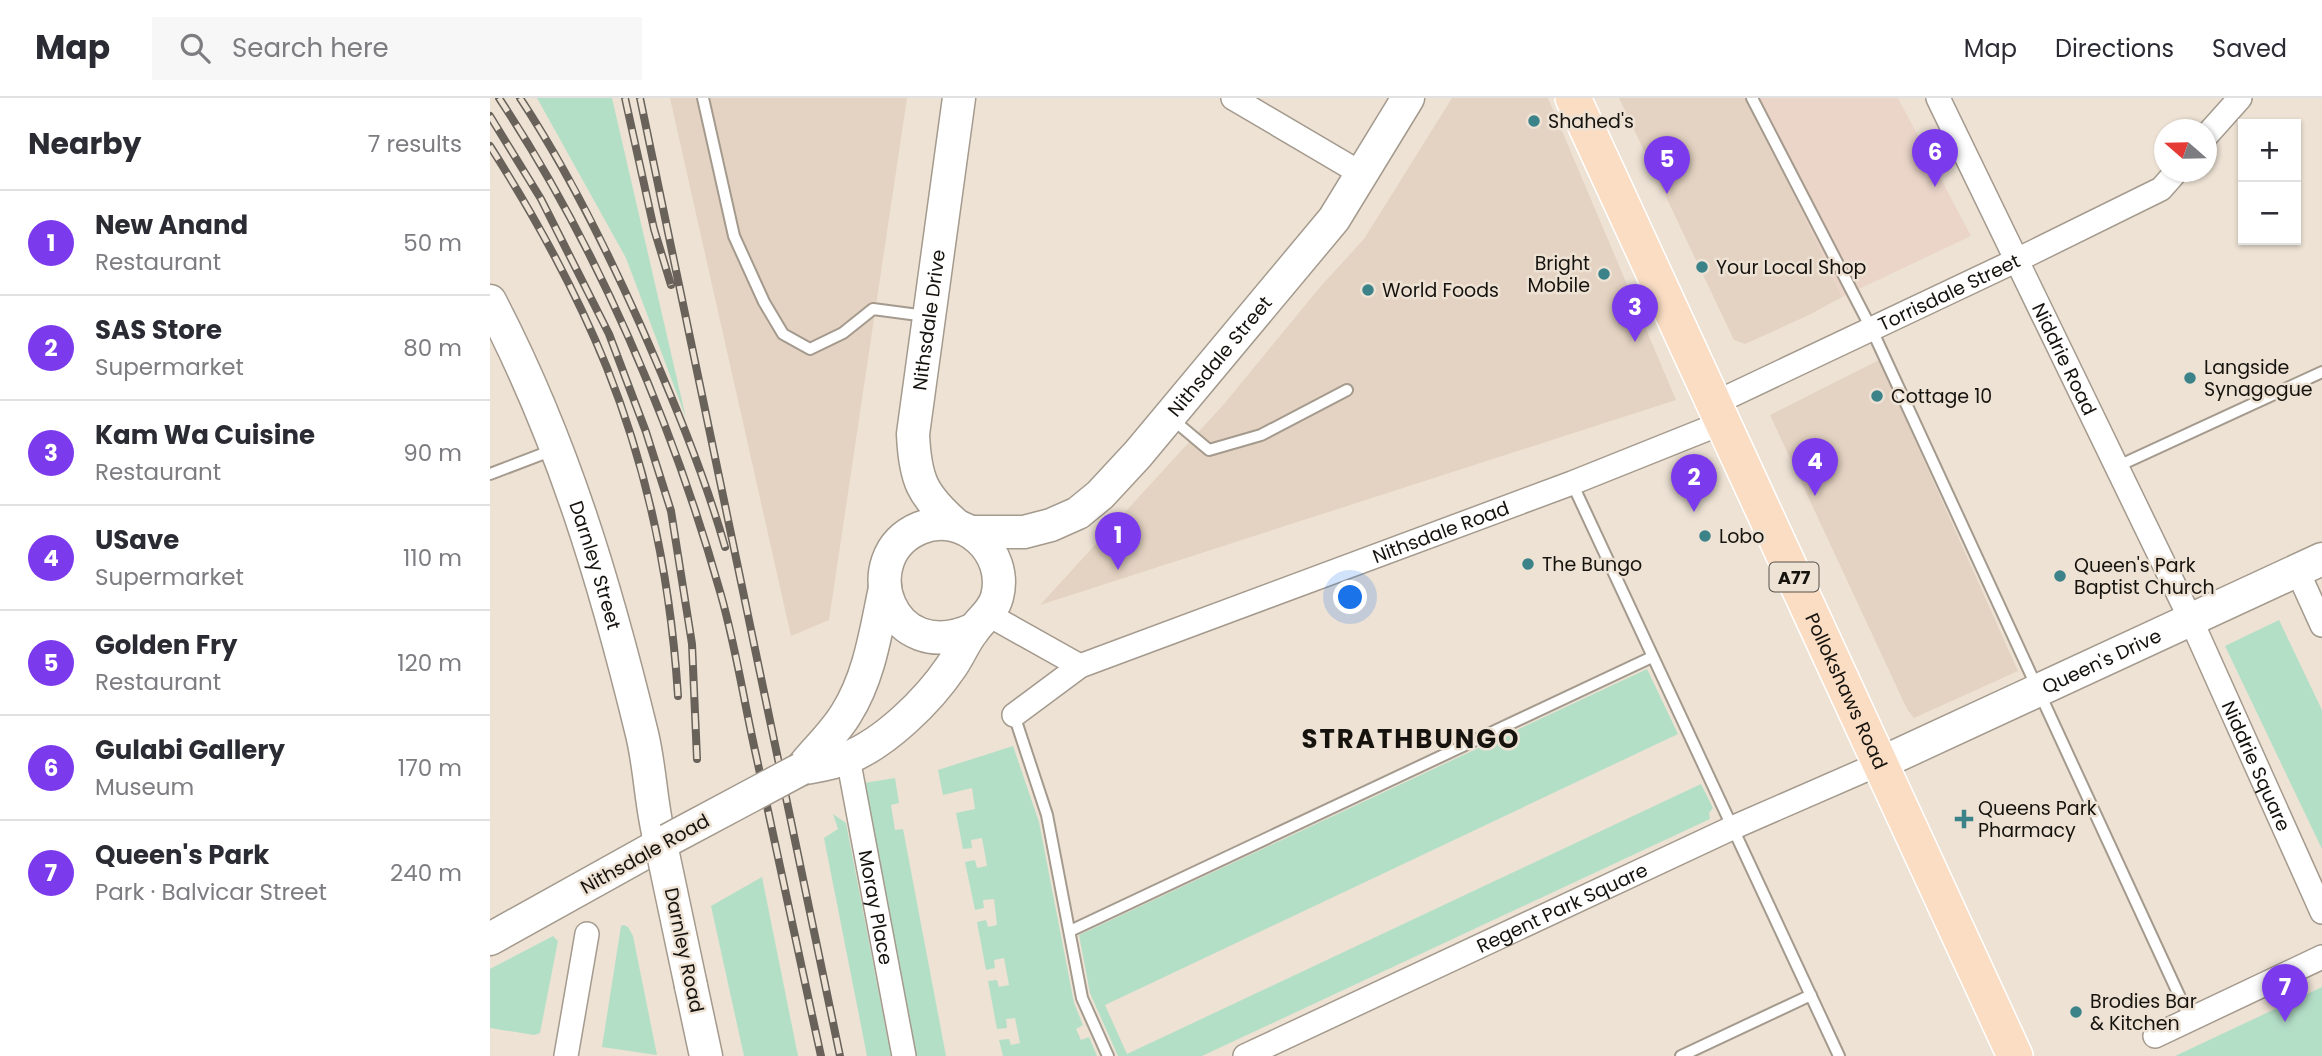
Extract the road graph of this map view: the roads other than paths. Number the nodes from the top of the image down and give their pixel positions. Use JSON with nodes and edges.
{"nodes":[{"id":1,"x":703,"y":98,"type":"edge"},
{"id":2,"x":959,"y":98,"type":"edge"},
{"id":3,"x":1233,"y":98,"type":"edge"},
{"id":4,"x":1408,"y":98,"type":"edge"},
{"id":5,"x":1573,"y":98,"type":"edge"},
{"id":6,"x":1752,"y":98,"type":"edge"},
{"id":7,"x":1938,"y":98,"type":"edge"},
{"id":8,"x":2240,"y":98,"type":"edge"},
{"id":9,"x":2217,"y":124,"type":"edge"},
{"id":10,"x":1362,"y":174,"type":"junction"},
{"id":11,"x":2167,"y":182,"type":"edge"},
{"id":12,"x":2018,"y":260,"type":"junction"},
{"id":13,"x":490,"y":301,"type":"edge"},
{"id":14,"x":928,"y":316,"type":"junction"},
{"id":15,"x":1872,"y":330,"type":"junction"},
{"id":16,"x":2322,"y":372,"type":"edge"},
{"id":17,"x":1347,"y":390,"type":"dead end"},
{"id":18,"x":1718,"y":414,"type":"junction"},
{"id":19,"x":1168,"y":416,"type":"junction"},
{"id":20,"x":558,"y":448,"type":"junction"},
{"id":21,"x":2116,"y":467,"type":"junction"},
{"id":22,"x":490,"y":474,"type":"edge"},
{"id":23,"x":1572,"y":483,"type":"junction"},
{"id":24,"x":965,"y":529,"type":"junction"},
{"id":25,"x":2310,"y":564,"type":"edge"},
{"id":26,"x":885,"y":587,"type":"junction"},
{"id":27,"x":2191,"y":620,"type":"junction"},
{"id":28,"x":981,"y":622,"type":"junction"},
{"id":29,"x":2322,"y":625,"type":"edge"},
{"id":30,"x":1652,"y":657,"type":"junction"},
{"id":31,"x":1080,"y":666,"type":"junction"},
{"id":32,"x":2038,"y":692,"type":"junction"},
{"id":33,"x":1014,"y":715,"type":"joint"},
{"id":34,"x":848,"y":758,"type":"junction"},
{"id":35,"x":1881,"y":763,"type":"junction"},
{"id":36,"x":801,"y":769,"type":"junction"},
{"id":37,"x":1732,"y":828,"type":"junction"},
{"id":38,"x":664,"y":844,"type":"junction"},
{"id":39,"x":2322,"y":912,"type":"edge"},
{"id":40,"x":1070,"y":931,"type":"junction"},
{"id":41,"x":587,"y":934,"type":"dead end"},
{"id":42,"x":490,"y":939,"type":"edge"},
{"id":43,"x":2322,"y":957,"type":"edge"},
{"id":44,"x":1811,"y":995,"type":"junction"},
{"id":45,"x":2190,"y":1019,"type":"junction"},
{"id":46,"x":2155,"y":1036,"type":"dead end"},
{"id":47,"x":566,"y":1056,"type":"edge"},
{"id":48,"x":706,"y":1056,"type":"edge"},
{"id":49,"x":904,"y":1056,"type":"edge"},
{"id":50,"x":1108,"y":1056,"type":"edge"},
{"id":51,"x":1245,"y":1056,"type":"edge"},
{"id":52,"x":1681,"y":1056,"type":"edge"},
{"id":53,"x":1839,"y":1056,"type":"edge"},
{"id":54,"x":2015,"y":1056,"type":"edge"}],
"edges":[{"from":1,"to":14,"type":"lane"},
{"from":2,"to":14,"type":"street","name":"Nithsdale Drive"},
{"from":3,"to":10,"type":"street"},
{"from":4,"to":10,"type":"street","name":"Nithsdale Street"},
{"from":5,"to":18,"type":"main road","name":"Pollokshaws Road","number":"A77"},
{"from":6,"to":15,"type":"lane"},
{"from":7,"to":12,"type":"street","name":"Niddrie Road"},
{"from":8,"to":9,"type":"street"},
{"from":10,"to":19,"type":"street","name":"Nithsdale Street"},
{"from":11,"to":12,"type":"street","name":"Torrisdale Street"},
{"from":12,"to":15,"type":"street","name":"Torrisdale Street"},
{"from":12,"to":21,"type":"street","name":"Niddrie Road"},
{"from":13,"to":20,"type":"street","name":"Darnley Street"},
{"from":14,"to":24,"type":"street","name":"Nithsdale Drive"},
{"from":15,"to":18,"type":"street","name":"Torrisdale Street"},
{"from":15,"to":32,"type":"lane"},
{"from":16,"to":21,"type":"lane"},
{"from":17,"to":19,"type":"lane"},
{"from":18,"to":23,"type":"street","name":"Nithsdale Road"},
{"from":18,"to":35,"type":"main road","name":"Pollokshaws Road","number":"A77"},
{"from":19,"to":24,"type":"street","name":"Nithsdale Street"},
{"from":20,"to":22,"type":"lane"},
{"from":20,"to":38,"type":"street","name":"Darnley Street"},
{"from":21,"to":27,"type":"street","name":"Niddrie Road"},
{"from":23,"to":30,"type":"lane"},
{"from":23,"to":31,"type":"street","name":"Nithsdale Road"},
{"from":24,"to":26,"type":"street","name":"Nithsdale Road"},
{"from":24,"to":28,"type":"street","name":"Nithsdale Road"},
{"from":25,"to":27,"type":"street","name":"Queen's Drive"},
{"from":25,"to":29,"type":"street"},
{"from":26,"to":28,"type":"street"},
{"from":26,"to":36,"type":"street","name":"Nithsdale Road"},
{"from":27,"to":32,"type":"street","name":"Queen's Drive"},
{"from":27,"to":39,"type":"street","name":"Niddrie Square"},
{"from":28,"to":31,"type":"street"},
{"from":28,"to":34,"type":"street","name":"Nithsdale Road"},
{"from":30,"to":37,"type":"lane"},
{"from":30,"to":40,"type":"lane"},
{"from":31,"to":33,"type":"street","name":"Nithsdale Road"},
{"from":32,"to":35,"type":"street","name":"Queen's Drive"},
{"from":32,"to":45,"type":"lane"},
{"from":33,"to":40,"type":"lane"},
{"from":34,"to":36,"type":"street","name":"Nithsdale Road"},
{"from":34,"to":49,"type":"street","name":"Moray Place"},
{"from":35,"to":37,"type":"street","name":"Regent Park Square"},
{"from":35,"to":54,"type":"main road","name":"Pollokshaws Road","number":"A77"},
{"from":36,"to":38,"type":"street","name":"Nithsdale Road","bridge":true},
{"from":37,"to":44,"type":"lane"},
{"from":37,"to":51,"type":"street","name":"Regent Park Square"},
{"from":38,"to":42,"type":"street","name":"Nithsdale Road"},
{"from":38,"to":48,"type":"street","name":"Darnley Road","bridge":true},
{"from":40,"to":50,"type":"lane"},
{"from":41,"to":47,"type":"street"},
{"from":43,"to":45,"type":"street"},
{"from":44,"to":52,"type":"lane"},
{"from":44,"to":53,"type":"lane"},
{"from":45,"to":46,"type":"street"}]}
